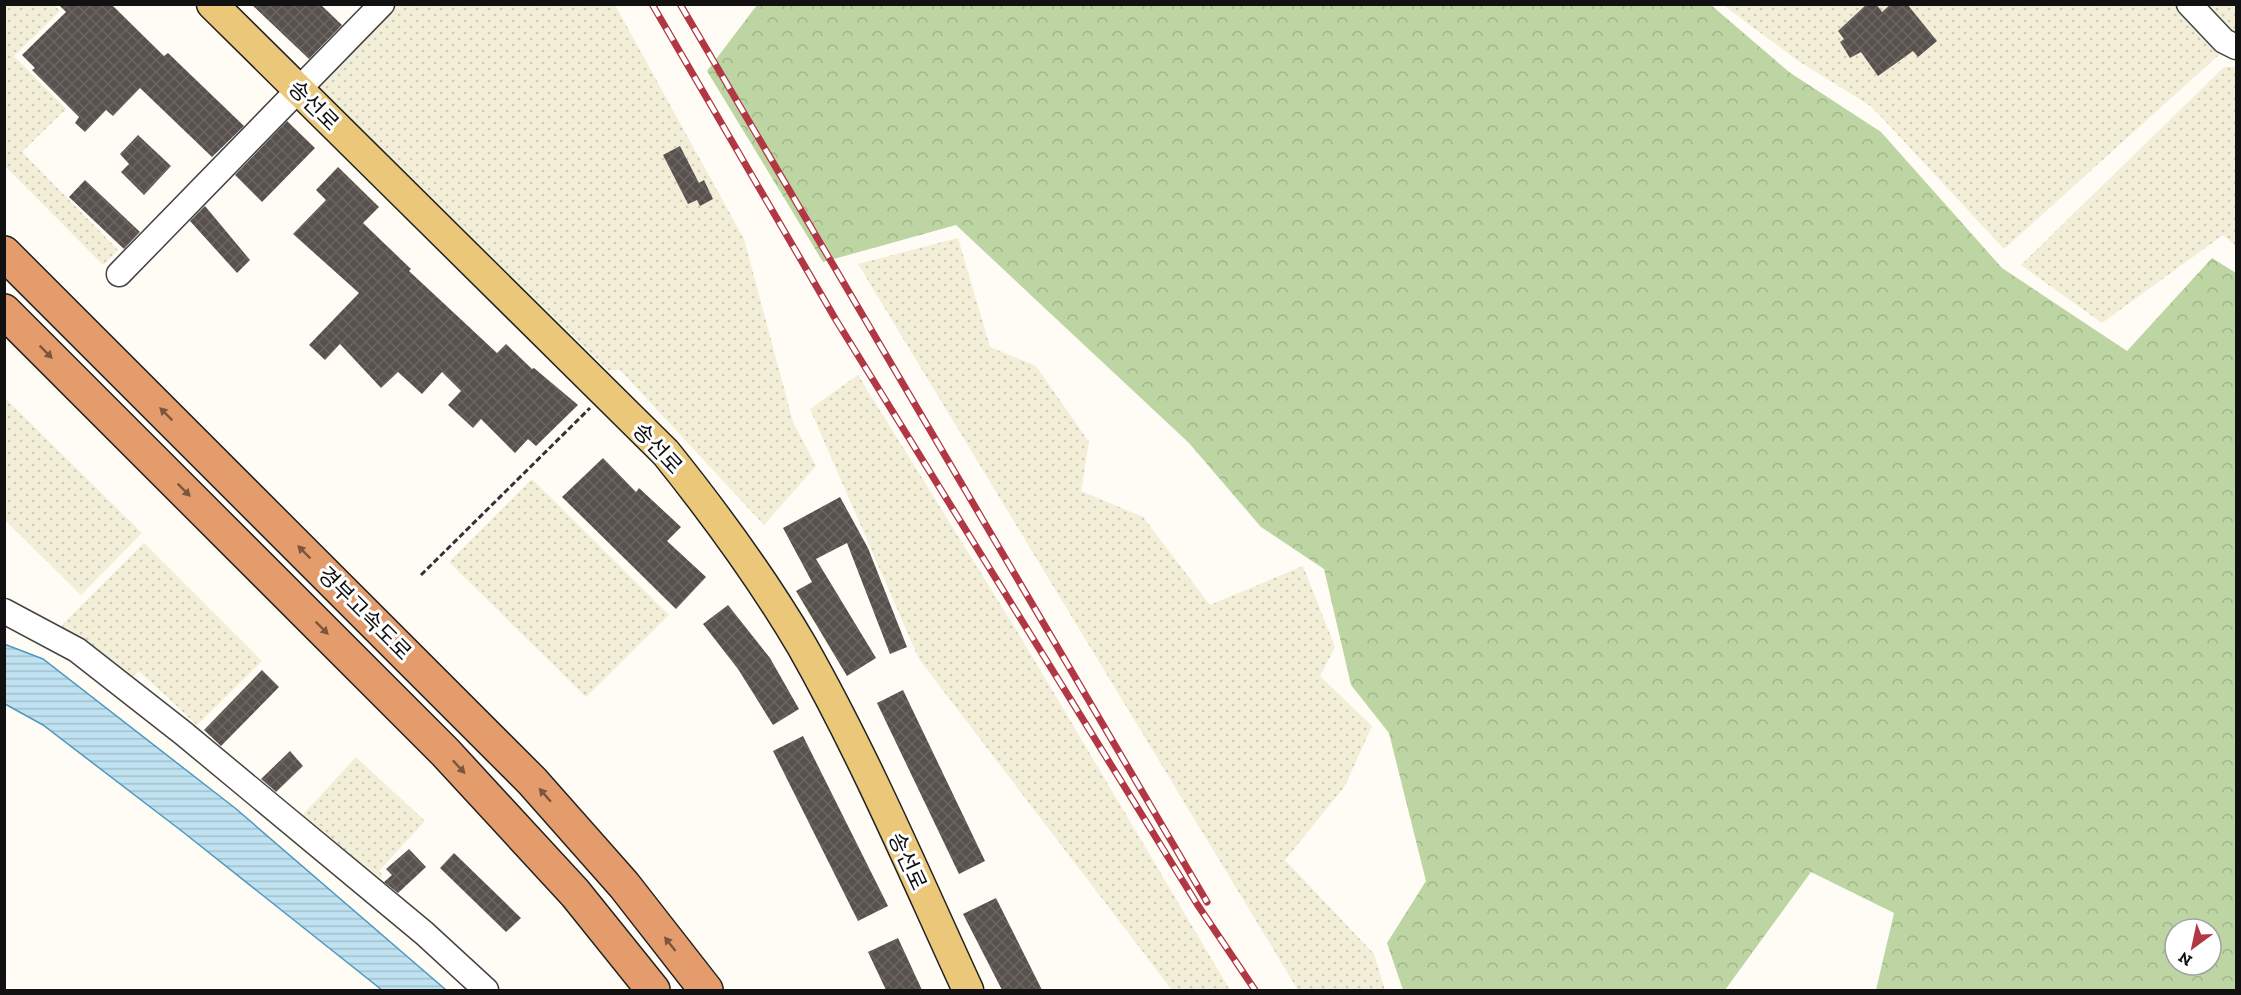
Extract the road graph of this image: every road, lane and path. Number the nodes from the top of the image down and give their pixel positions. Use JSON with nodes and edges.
{"nodes":[{"id":1,"x":212,"y":4,"type":"edge"},
{"id":2,"x":382,"y":4,"type":"edge"},
{"id":3,"x":2189,"y":4,"type":"edge"},
{"id":4,"x":2236,"y":47,"type":"edge"},
{"id":5,"x":300,"y":90,"type":"junction"},
{"id":6,"x":4,"y":253,"type":"edge"},
{"id":7,"x":119,"y":274,"type":"dead end"},
{"id":8,"x":4,"y":311,"type":"edge"},
{"id":9,"x":605,"y":393,"type":"junction"},
{"id":10,"x":421,"y":575,"type":"dead end"},
{"id":11,"x":4,"y":610,"type":"edge"},
{"id":12,"x":486,"y":990,"type":"edge"},
{"id":13,"x":653,"y":990,"type":"edge"},
{"id":14,"x":706,"y":990,"type":"edge"},
{"id":15,"x":968,"y":990,"type":"edge"}],
"edges":[{"from":1,"to":5,"type":"main road","name":"송선로"},
{"from":2,"to":5,"type":"street"},
{"from":3,"to":4,"type":"street"},
{"from":5,"to":7,"type":"street"},
{"from":5,"to":9,"type":"main road","name":"송선로"},
{"from":14,"to":6,"type":"highway","name":"경부고속도로","one_way":true},
{"from":8,"to":13,"type":"highway","name":"경부고속도로","one_way":true},
{"from":9,"to":10,"type":"path"},
{"from":9,"to":15,"type":"main road","name":"송선로"},
{"from":11,"to":12,"type":"street"}]}
